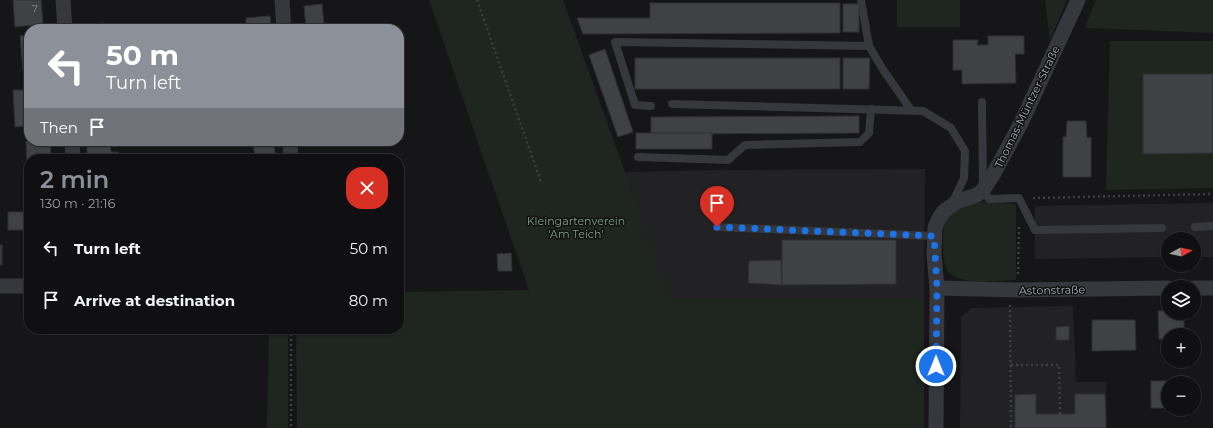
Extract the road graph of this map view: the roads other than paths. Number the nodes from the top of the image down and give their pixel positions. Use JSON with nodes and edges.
{"nodes":[{"id":1,"x":63,"y":0,"type":"edge"},
{"id":2,"x":282,"y":0,"type":"edge"},
{"id":3,"x":861,"y":0,"type":"edge"},
{"id":4,"x":1078,"y":0,"type":"edge"},
{"id":5,"x":65,"y":24,"type":"edge"},
{"id":6,"x":284,"y":24,"type":"edge"},
{"id":7,"x":869,"y":46,"type":"junction"},
{"id":8,"x":982,"y":102,"type":"dead end"},
{"id":9,"x":672,"y":104,"type":"dead end"},
{"id":10,"x":651,"y":106,"type":"dead end"},
{"id":11,"x":871,"y":109,"type":"junction"},
{"id":12,"x":911,"y":110,"type":"junction"},
{"id":13,"x":638,"y":157,"type":"dead end"},
{"id":14,"x":983,"y":190,"type":"junction"},
{"id":15,"x":950,"y":206,"type":"junction"},
{"id":16,"x":1213,"y":226,"type":"edge"},
{"id":17,"x":717,"y":227,"type":"dead end"},
{"id":18,"x":1195,"y":227,"type":"dead end"},
{"id":19,"x":1162,"y":228,"type":"dead end"},
{"id":20,"x":934,"y":236,"type":"junction"},
{"id":21,"x":0,"y":286,"type":"edge"},
{"id":22,"x":24,"y":286,"type":"edge"},
{"id":23,"x":937,"y":288,"type":"junction"},
{"id":24,"x":1161,"y":288,"type":"edge"},
{"id":25,"x":1201,"y":288,"type":"edge"},
{"id":26,"x":1213,"y":288,"type":"edge"},
{"id":27,"x":936,"y":428,"type":"edge"}],
"edges":[{"from":1,"to":5,"type":"street"},
{"from":2,"to":6,"type":"street"},
{"from":3,"to":7,"type":"lane"},
{"from":4,"to":14,"type":"street","name":"Thomas-Müntzer-Straße"},
{"from":7,"to":10,"type":"lane"},
{"from":7,"to":12,"type":"lane"},
{"from":8,"to":14,"type":"lane"},
{"from":9,"to":11,"type":"lane"},
{"from":11,"to":12,"type":"lane"},
{"from":11,"to":13,"type":"lane"},
{"from":12,"to":15,"type":"lane"},
{"from":14,"to":15,"type":"street"},
{"from":14,"to":19,"type":"lane"},
{"from":15,"to":20,"type":"street"},
{"from":16,"to":18,"type":"lane"},
{"from":17,"to":20,"type":"lane"},
{"from":20,"to":23,"type":"street"},
{"from":21,"to":22,"type":"street"},
{"from":23,"to":24,"type":"street","name":"Astonstraße"},
{"from":23,"to":27,"type":"street"},
{"from":25,"to":26,"type":"street"}]}
